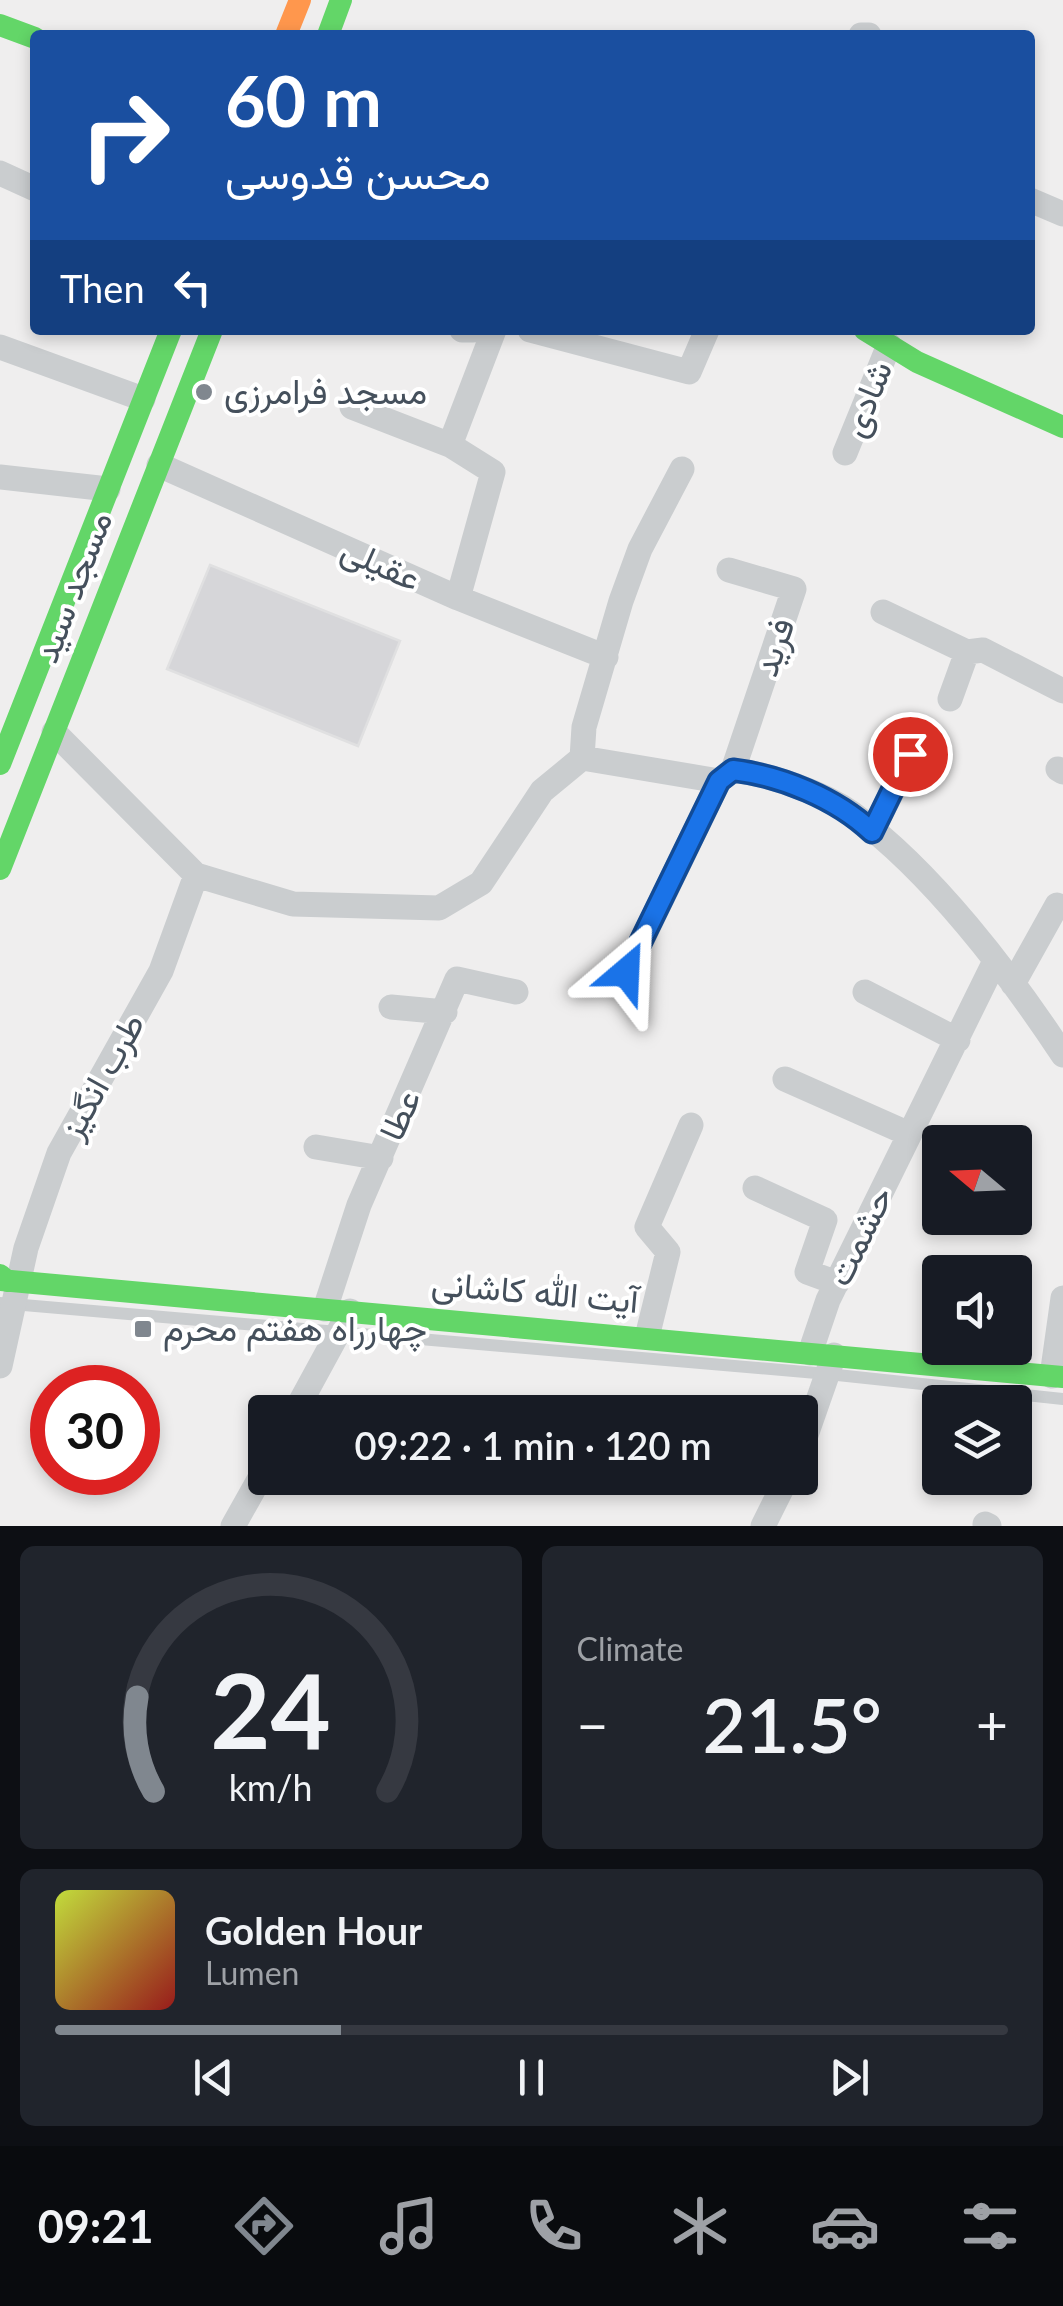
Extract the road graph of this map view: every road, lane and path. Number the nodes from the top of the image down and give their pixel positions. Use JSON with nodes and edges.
{"nodes":[{"id":1,"x":300,"y":0,"type":"edge"},
{"id":2,"x":340,"y":4,"type":"edge"},
{"id":3,"x":0,"y":25,"type":"edge"},
{"id":4,"x":288,"y":30,"type":"edge"},
{"id":5,"x":330,"y":30,"type":"edge"},
{"id":6,"x":343,"y":30,"type":"edge"},
{"id":7,"x":30,"y":36,"type":"edge"},
{"id":8,"x":0,"y":173,"type":"edge"},
{"id":9,"x":30,"y":187,"type":"edge"},
{"id":10,"x":1035,"y":202,"type":"edge"},
{"id":11,"x":1063,"y":214,"type":"edge"},
{"id":12,"x":168,"y":335,"type":"edge"},
{"id":13,"x":210,"y":335,"type":"edge"},
{"id":14,"x":492,"y":335,"type":"edge"},
{"id":15,"x":549,"y":335,"type":"edge"},
{"id":16,"x":705,"y":335,"type":"edge"},
{"id":17,"x":873,"y":335,"type":"edge"},
{"id":18,"x":889,"y":344,"type":"junction"},
{"id":19,"x":0,"y":347,"type":"edge"},
{"id":20,"x":143,"y":399,"type":"junction"},
{"id":21,"x":352,"y":408,"type":"dead end"},
{"id":22,"x":1063,"y":427,"type":"edge"},
{"id":23,"x":450,"y":445,"type":"junction"},
{"id":24,"x":846,"y":453,"type":"dead end"},
{"id":25,"x":159,"y":465,"type":"junction"},
{"id":26,"x":682,"y":469,"type":"dead end"},
{"id":27,"x":3,"y":477,"type":"edge"},
{"id":28,"x":108,"y":490,"type":"junction"},
{"id":29,"x":728,"y":570,"type":"dead end"},
{"id":30,"x":458,"y":598,"type":"junction"},
{"id":31,"x":883,"y":612,"type":"dead end"},
{"id":32,"x":967,"y":652,"type":"junction"},
{"id":33,"x":606,"y":657,"type":"junction"},
{"id":34,"x":1063,"y":691,"type":"edge"},
{"id":35,"x":950,"y":699,"type":"dead end"},
{"id":36,"x":54,"y":732,"type":"junction"},
{"id":37,"x":910,"y":754,"type":"dead end"},
{"id":38,"x":582,"y":758,"type":"junction"},
{"id":39,"x":0,"y":764,"type":"edge"},
{"id":40,"x":726,"y":775,"type":"junction"},
{"id":41,"x":872,"y":832,"type":"junction"},
{"id":42,"x":0,"y":869,"type":"edge"},
{"id":43,"x":196,"y":875,"type":"junction"},
{"id":44,"x":1058,"y":905,"type":"dead end"},
{"id":45,"x":995,"y":961,"type":"junction"},
{"id":46,"x":626,"y":972,"type":"dead end"},
{"id":47,"x":1013,"y":984,"type":"junction"},
{"id":48,"x":516,"y":992,"type":"dead end"},
{"id":49,"x":865,"y":992,"type":"dead end"},
{"id":50,"x":391,"y":1007,"type":"dead end"},
{"id":51,"x":445,"y":1012,"type":"junction"},
{"id":52,"x":958,"y":1040,"type":"junction"},
{"id":53,"x":1062,"y":1052,"type":"edge"},
{"id":54,"x":784,"y":1079,"type":"dead end"},
{"id":55,"x":691,"y":1125,"type":"dead end"},
{"id":56,"x":909,"y":1134,"type":"junction"},
{"id":57,"x":316,"y":1147,"type":"dead end"},
{"id":58,"x":380,"y":1158,"type":"junction"},
{"id":59,"x":755,"y":1188,"type":"dead end"},
{"id":60,"x":837,"y":1282,"type":"junction"},
{"id":61,"x":7,"y":1288,"type":"edge"},
{"id":62,"x":1063,"y":1298,"type":"edge"},
{"id":63,"x":337,"y":1317,"type":"junction"},
{"id":64,"x":646,"y":1337,"type":"junction"},
{"id":65,"x":824,"y":1360,"type":"junction"},
{"id":66,"x":0,"y":1366,"type":"edge"},
{"id":67,"x":1059,"y":1384,"type":"edge"},
{"id":68,"x":303,"y":1395,"type":"edge"},
{"id":69,"x":815,"y":1395,"type":"edge"},
{"id":70,"x":250,"y":1495,"type":"edge"},
{"id":71,"x":778,"y":1495,"type":"edge"},
{"id":72,"x":233,"y":1526,"type":"edge"},
{"id":73,"x":763,"y":1526,"type":"edge"}],
"edges":[{"from":1,"to":4,"type":"main road"},
{"from":2,"to":5,"type":"main road"},
{"from":2,"to":6,"type":"main road"},
{"from":3,"to":7,"type":"main road"},
{"from":8,"to":9,"type":"street"},
{"from":10,"to":11,"type":"street"},
{"from":12,"to":20,"type":"main road","name":"مسجد سید"},
{"from":13,"to":25,"type":"main road","name":"مسجد سید"},
{"from":14,"to":23,"type":"street"},
{"from":15,"to":16,"type":"street"},
{"from":17,"to":18,"type":"main road"},
{"from":18,"to":22,"type":"main road"},
{"from":18,"to":24,"type":"street","name":"شادی"},
{"from":19,"to":20,"type":"street"},
{"from":20,"to":28,"type":"main road","name":"مسجد سید"},
{"from":21,"to":23,"type":"street"},
{"from":23,"to":30,"type":"street"},
{"from":25,"to":30,"type":"street","name":"عقیلی"},
{"from":25,"to":36,"type":"main road","name":"مسجد سید"},
{"from":26,"to":33,"type":"street"},
{"from":27,"to":28,"type":"street"},
{"from":28,"to":39,"type":"main road","name":"مسجد سید"},
{"from":29,"to":40,"type":"street","name":"فرید"},
{"from":30,"to":33,"type":"street","name":"عقیلی"},
{"from":31,"to":32,"type":"street"},
{"from":32,"to":34,"type":"street"},
{"from":32,"to":35,"type":"street"},
{"from":33,"to":38,"type":"street"},
{"from":36,"to":42,"type":"main road","name":"مسجد سید"},
{"from":36,"to":43,"type":"street"},
{"from":37,"to":41,"type":"street"},
{"from":38,"to":40,"type":"street"},
{"from":38,"to":43,"type":"street"},
{"from":40,"to":41,"type":"street"},
{"from":40,"to":46,"type":"street"},
{"from":41,"to":45,"type":"street"},
{"from":43,"to":61,"type":"street","name":"طرب انگیز"},
{"from":44,"to":47,"type":"street"},
{"from":45,"to":47,"type":"street"},
{"from":45,"to":52,"type":"street","name":"حشمت"},
{"from":47,"to":53,"type":"street"},
{"from":48,"to":51,"type":"street","name":"عطا"},
{"from":49,"to":52,"type":"street"},
{"from":50,"to":51,"type":"street"},
{"from":51,"to":58,"type":"street","name":"عطا"},
{"from":52,"to":56,"type":"street","name":"حشمت"},
{"from":54,"to":56,"type":"street"},
{"from":55,"to":64,"type":"street"},
{"from":56,"to":60,"type":"street","name":"حشمت"},
{"from":57,"to":58,"type":"street"},
{"from":58,"to":63,"type":"street","name":"عطا"},
{"from":59,"to":60,"type":"street"},
{"from":60,"to":65,"type":"street","name":"حشمت"},
{"from":61,"to":63,"type":"main road","name":"آیت الله کاشانی"},
{"from":61,"to":66,"type":"street","name":"طرب انگیز"},
{"from":62,"to":67,"type":"street"},
{"from":63,"to":64,"type":"main road","name":"آیت الله کاشانی"},
{"from":63,"to":65,"type":"lane","name":"آیت الله کاشانی"},
{"from":63,"to":68,"type":"street","name":"عطا"},
{"from":64,"to":65,"type":"main road","name":"آیت الله کاشانی"},
{"from":65,"to":67,"type":"main road","name":"آیت الله کاشانی"},
{"from":65,"to":69,"type":"street","name":"حشمت"},
{"from":70,"to":72,"type":"street"},
{"from":71,"to":73,"type":"street"}]}
